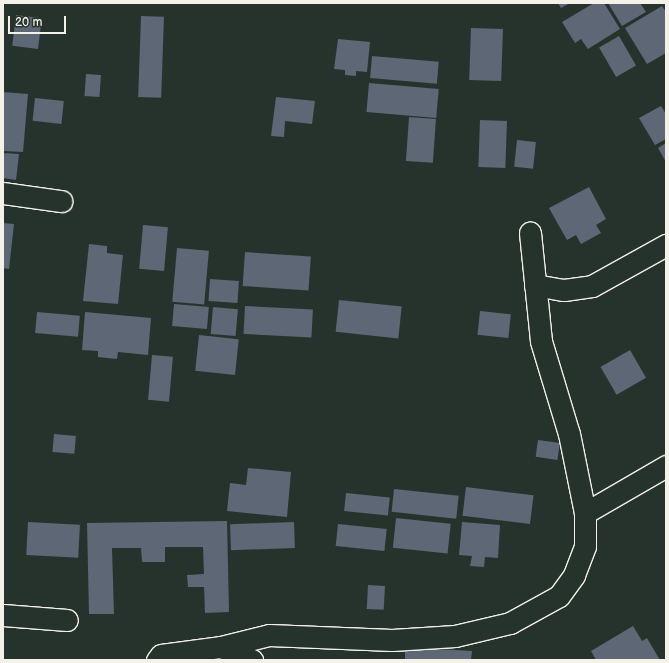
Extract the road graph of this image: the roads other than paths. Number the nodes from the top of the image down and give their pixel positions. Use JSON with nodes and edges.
{"nodes":[{"id":1,"x":3,"y":193,"type":"edge"},
{"id":2,"x":61,"y":201,"type":"dead end"},
{"id":3,"x":530,"y":233,"type":"dead end"},
{"id":4,"x":666,"y":245,"type":"edge"},
{"id":5,"x":536,"y":286,"type":"junction"},
{"id":6,"x":666,"y":466,"type":"edge"},
{"id":7,"x":585,"y":513,"type":"junction"},
{"id":8,"x":3,"y":615,"type":"edge"},
{"id":9,"x":68,"y":620,"type":"dead end"},
{"id":10,"x":221,"y":647,"type":"junction"},
{"id":11,"x":157,"y":660,"type":"edge"},
{"id":12,"x":252,"y":660,"type":"edge"}],
"edges":[{"from":1,"to":2,"type":"street"},
{"from":3,"to":5,"type":"street"},
{"from":4,"to":5,"type":"street"},
{"from":5,"to":7,"type":"street"},
{"from":6,"to":7,"type":"street"},
{"from":7,"to":10,"type":"street"},
{"from":8,"to":9,"type":"street"},
{"from":10,"to":11,"type":"street"},
{"from":10,"to":12,"type":"street"}]}
